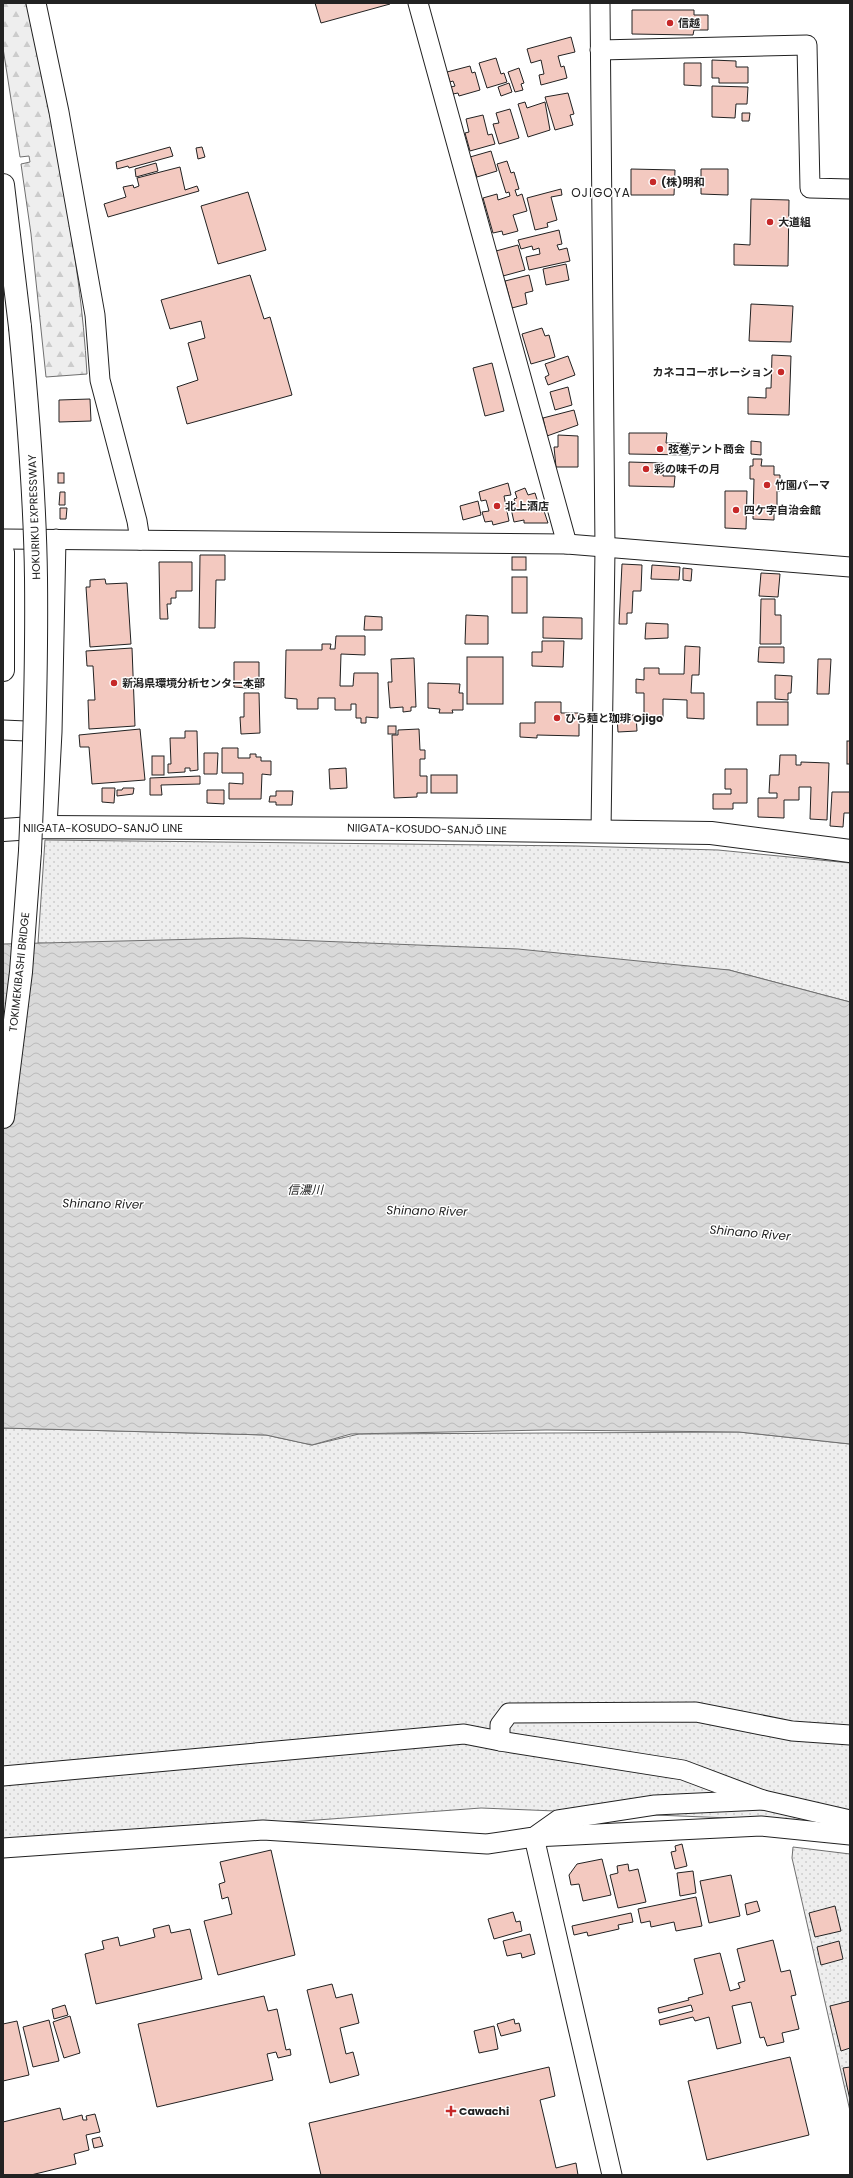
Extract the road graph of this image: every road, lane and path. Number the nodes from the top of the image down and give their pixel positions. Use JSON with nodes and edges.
{"nodes":[{"id":1,"x":36,"y":3,"type":"edge"},
{"id":2,"x":418,"y":3,"type":"edge"},
{"id":3,"x":600,"y":3,"type":"edge"},
{"id":4,"x":600,"y":50,"type":"junction"},
{"id":5,"x":3,"y":184,"type":"edge"},
{"id":6,"x":850,"y":189,"type":"edge"},
{"id":7,"x":3,"y":539,"type":"edge"},
{"id":8,"x":56,"y":539,"type":"junction"},
{"id":9,"x":140,"y":540,"type":"junction"},
{"id":10,"x":566,"y":544,"type":"junction"},
{"id":11,"x":605,"y":549,"type":"junction"},
{"id":12,"x":3,"y":553,"type":"edge"},
{"id":13,"x":850,"y":567,"type":"edge"},
{"id":14,"x":3,"y":670,"type":"edge"},
{"id":15,"x":3,"y":730,"type":"edge"},
{"id":16,"x":52,"y":732,"type":"junction"},
{"id":17,"x":47,"y":828,"type":"junction"},
{"id":18,"x":3,"y":830,"type":"edge"},
{"id":19,"x":601,"y":832,"type":"junction"},
{"id":20,"x":850,"y":851,"type":"edge"},
{"id":21,"x":3,"y":1117,"type":"edge"},
{"id":22,"x":850,"y":1735,"type":"edge"},
{"id":23,"x":500,"y":1741,"type":"junction"},
{"id":24,"x":3,"y":1776,"type":"edge"},
{"id":25,"x":763,"y":1800,"type":"junction"},
{"id":26,"x":850,"y":1820,"type":"edge"},
{"id":27,"x":850,"y":1835,"type":"edge"},
{"id":28,"x":534,"y":1837,"type":"junction"},
{"id":29,"x":3,"y":1848,"type":"edge"},
{"id":30,"x":612,"y":2175,"type":"edge"}],
"edges":[{"from":1,"to":9,"type":"street"},
{"from":2,"to":10,"type":"street"},
{"from":3,"to":4,"type":"street"},
{"from":4,"to":6,"type":"street"},
{"from":4,"to":11,"type":"street"},
{"from":5,"to":21,"type":"main road","name":"HOKURIKU EXPRESSWAY","bridge":true},
{"from":7,"to":8,"type":"street"},
{"from":8,"to":9,"type":"street"},
{"from":8,"to":16,"type":"street"},
{"from":9,"to":10,"type":"street"},
{"from":10,"to":11,"type":"street"},
{"from":11,"to":13,"type":"street"},
{"from":11,"to":19,"type":"street"},
{"from":12,"to":14,"type":"main road"},
{"from":15,"to":16,"type":"street"},
{"from":16,"to":17,"type":"street"},
{"from":17,"to":18,"type":"main road","name":"NIIGATA-KOSUDO-SANJŌ LINE"},
{"from":17,"to":19,"type":"main road","name":"NIIGATA-KOSUDO-SANJŌ LINE"},
{"from":19,"to":20,"type":"main road","name":"NIIGATA-KOSUDO-SANJŌ LINE"},
{"from":22,"to":23,"type":"street"},
{"from":23,"to":24,"type":"street"},
{"from":23,"to":25,"type":"street"},
{"from":25,"to":26,"type":"street"},
{"from":25,"to":28,"type":"street"},
{"from":27,"to":28,"type":"street"},
{"from":28,"to":29,"type":"street"},
{"from":28,"to":30,"type":"street"}]}
